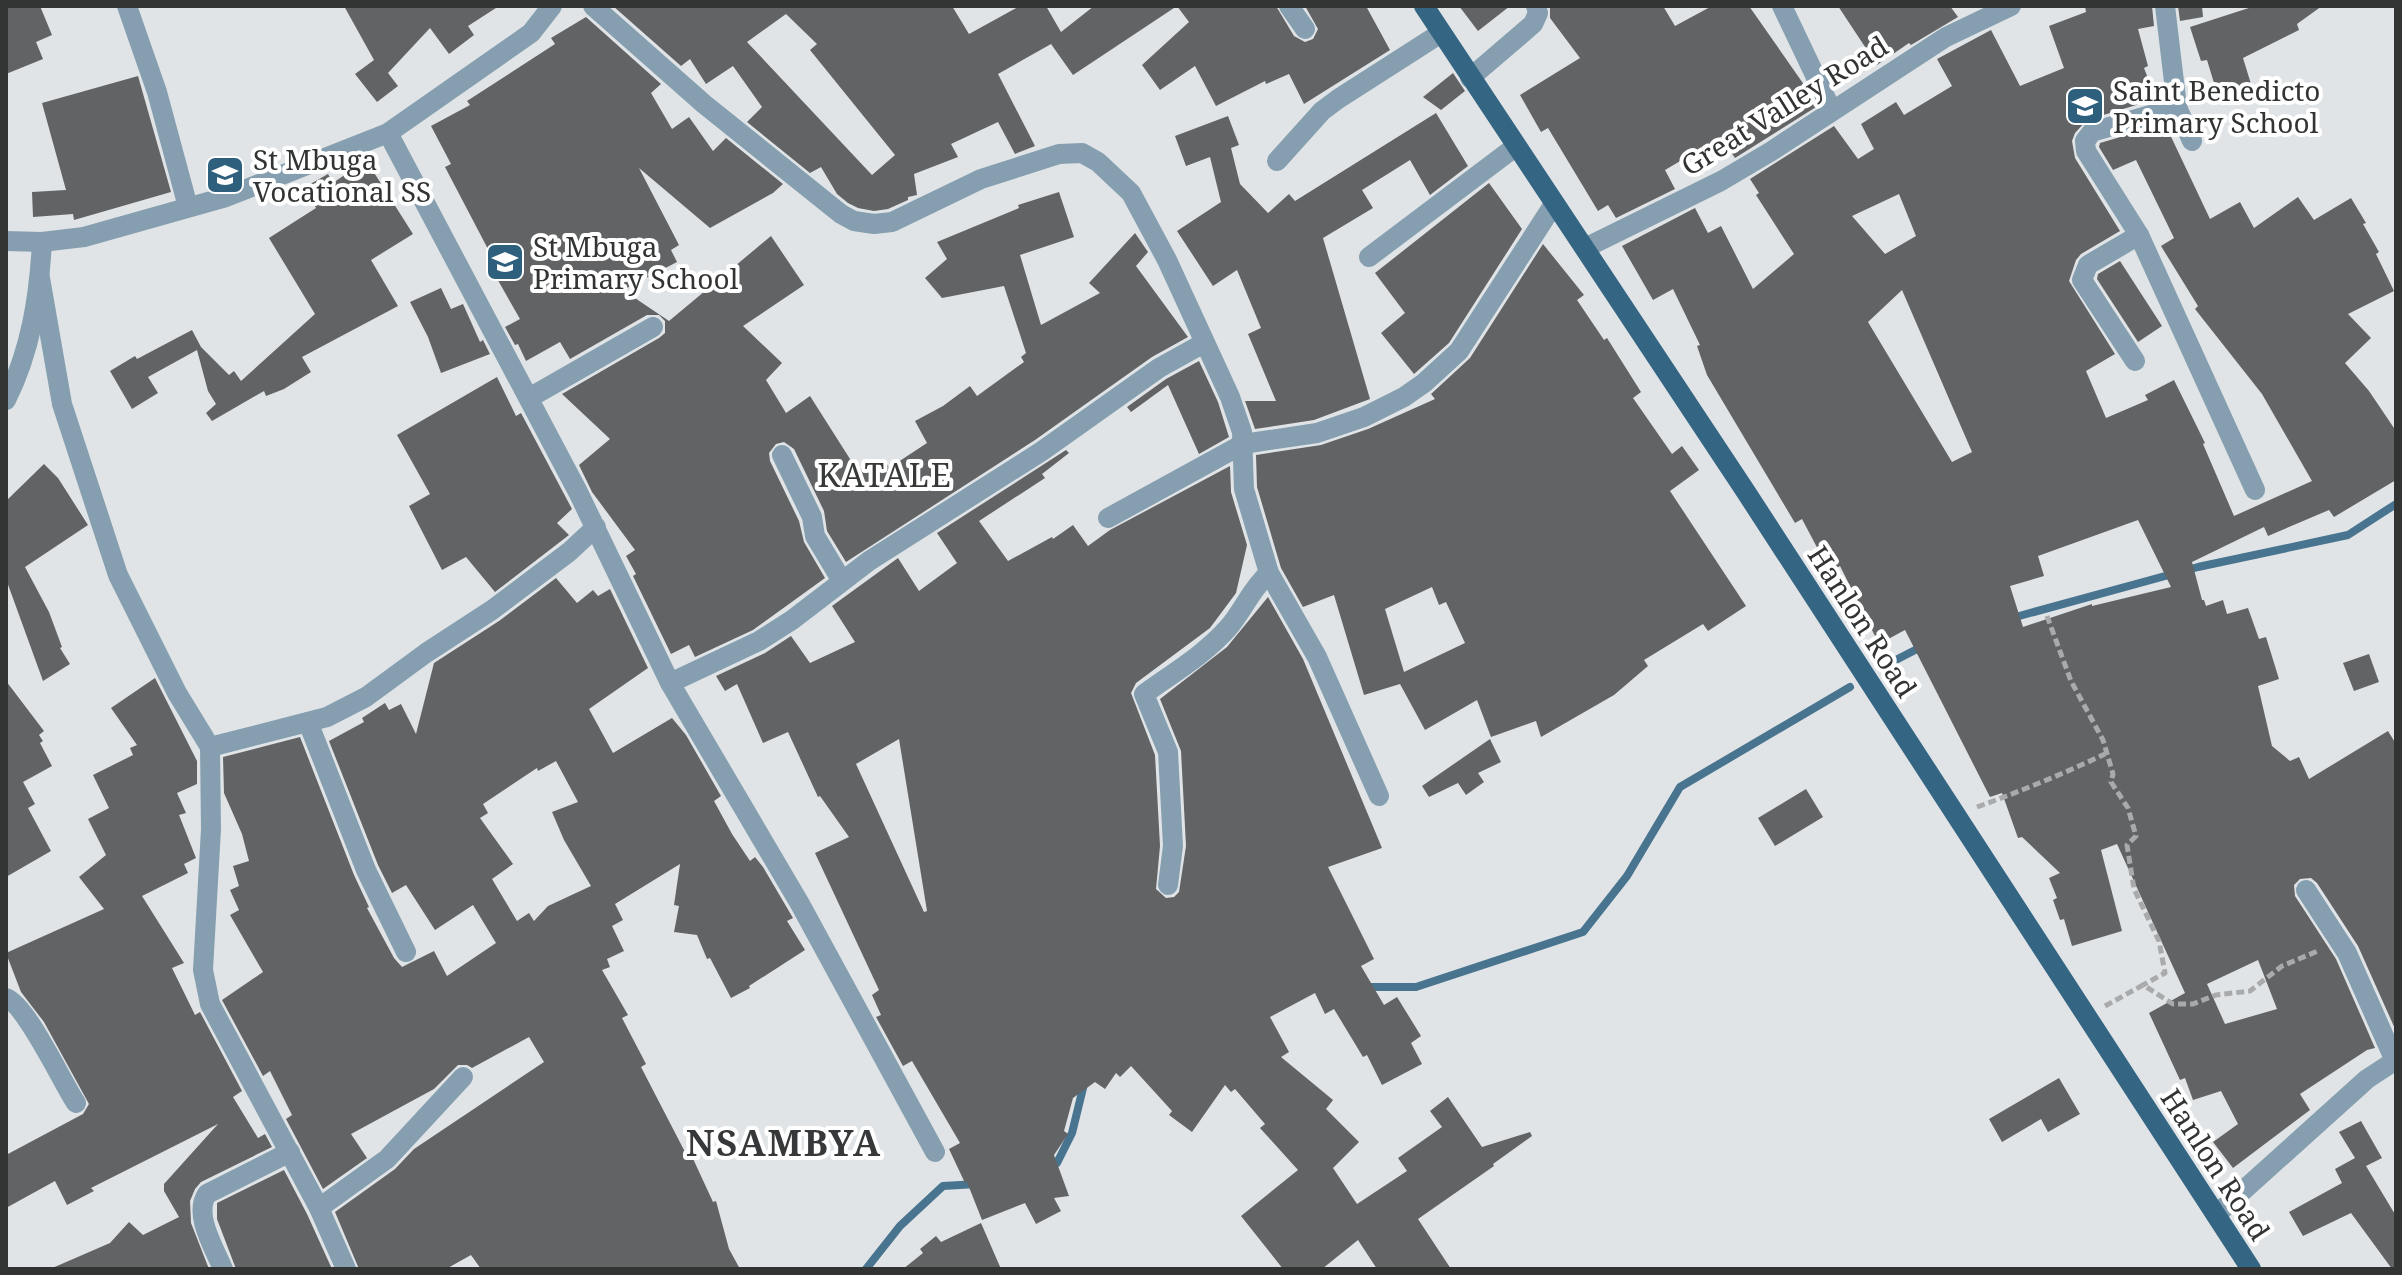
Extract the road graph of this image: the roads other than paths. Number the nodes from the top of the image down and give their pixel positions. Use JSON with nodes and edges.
{"nodes":[{"id":1,"x":127,"y":6,"type":"edge"},
{"id":2,"x":552,"y":6,"type":"edge"},
{"id":3,"x":593,"y":6,"type":"edge"},
{"id":4,"x":1289,"y":6,"type":"edge"},
{"id":5,"x":1424,"y":6,"type":"edge"},
{"id":6,"x":1536,"y":6,"type":"edge"},
{"id":7,"x":1782,"y":6,"type":"edge"},
{"id":8,"x":2011,"y":6,"type":"edge"},
{"id":9,"x":2165,"y":6,"type":"edge"},
{"id":10,"x":1305,"y":29,"type":"dead end"},
{"id":11,"x":1441,"y":33,"type":"junction"},
{"id":12,"x":1470,"y":78,"type":"junction"},
{"id":13,"x":2177,"y":107,"type":"junction"},
{"id":14,"x":1832,"y":111,"type":"junction"},
{"id":15,"x":388,"y":133,"type":"junction"},
{"id":16,"x":2192,"y":141,"type":"dead end"},
{"id":17,"x":1515,"y":147,"type":"junction"},
{"id":18,"x":1277,"y":161,"type":"dead end"},
{"id":19,"x":1554,"y":204,"type":"junction"},
{"id":20,"x":188,"y":207,"type":"junction"},
{"id":21,"x":2139,"y":235,"type":"junction"},
{"id":22,"x":6,"y":241,"type":"edge"},
{"id":23,"x":42,"y":242,"type":"junction"},
{"id":24,"x":1585,"y":248,"type":"junction"},
{"id":25,"x":1369,"y":257,"type":"dead end"},
{"id":26,"x":40,"y":278,"type":"junction"},
{"id":27,"x":653,"y":327,"type":"dead end"},
{"id":28,"x":1204,"y":343,"type":"junction"},
{"id":29,"x":2135,"y":361,"type":"dead end"},
{"id":30,"x":529,"y":398,"type":"junction"},
{"id":31,"x":6,"y":400,"type":"edge"},
{"id":32,"x":1243,"y":444,"type":"junction"},
{"id":33,"x":782,"y":455,"type":"dead end"},
{"id":34,"x":2255,"y":490,"type":"dead end"},
{"id":35,"x":1108,"y":518,"type":"dead end"},
{"id":36,"x":596,"y":527,"type":"junction"},
{"id":37,"x":1269,"y":573,"type":"junction"},
{"id":38,"x":842,"y":581,"type":"junction"},
{"id":39,"x":670,"y":683,"type":"junction"},
{"id":40,"x":308,"y":722,"type":"junction"},
{"id":41,"x":210,"y":747,"type":"junction"},
{"id":42,"x":1379,"y":796,"type":"dead end"},
{"id":43,"x":1168,"y":885,"type":"dead end"},
{"id":44,"x":2306,"y":890,"type":"dead end"},
{"id":45,"x":406,"y":952,"type":"dead end"},
{"id":46,"x":6,"y":998,"type":"edge"},
{"id":47,"x":2395,"y":1060,"type":"edge"},
{"id":48,"x":463,"y":1077,"type":"dead end"},
{"id":49,"x":76,"y":1103,"type":"dead end"},
{"id":50,"x":290,"y":1152,"type":"junction"},
{"id":51,"x":935,"y":1152,"type":"dead end"},
{"id":52,"x":319,"y":1208,"type":"junction"},
{"id":53,"x":2216,"y":1215,"type":"junction"},
{"id":54,"x":223,"y":1269,"type":"edge"},
{"id":55,"x":346,"y":1269,"type":"edge"},
{"id":56,"x":2251,"y":1269,"type":"edge"}],
"edges":[{"from":1,"to":20,"type":"street"},
{"from":2,"to":15,"type":"street"},
{"from":3,"to":28,"type":"street"},
{"from":4,"to":10,"type":"street"},
{"from":5,"to":11,"type":"main road","name":"Hanlon Road"},
{"from":6,"to":12,"type":"street"},
{"from":7,"to":14,"type":"street"},
{"from":8,"to":14,"type":"street","name":"Great Valley Road"},
{"from":9,"to":13,"type":"street"},
{"from":11,"to":12,"type":"main road","name":"Hanlon Road"},
{"from":11,"to":18,"type":"street"},
{"from":12,"to":17,"type":"main road","name":"Hanlon Road"},
{"from":13,"to":16,"type":"street"},
{"from":13,"to":21,"type":"street"},
{"from":14,"to":24,"type":"street","name":"Great Valley Road"},
{"from":15,"to":20,"type":"street"},
{"from":15,"to":30,"type":"street"},
{"from":17,"to":19,"type":"main road","name":"Hanlon Road"},
{"from":17,"to":25,"type":"street"},
{"from":19,"to":24,"type":"main road","name":"Hanlon Road"},
{"from":19,"to":32,"type":"street"},
{"from":20,"to":23,"type":"street"},
{"from":21,"to":29,"type":"street"},
{"from":21,"to":34,"type":"street"},
{"from":22,"to":23,"type":"street"},
{"from":23,"to":26,"type":"street"},
{"from":24,"to":53,"type":"main road","name":"Hanlon Road"},
{"from":26,"to":31,"type":"street"},
{"from":26,"to":41,"type":"street"},
{"from":27,"to":30,"type":"street"},
{"from":28,"to":32,"type":"street"},
{"from":28,"to":38,"type":"street"},
{"from":30,"to":36,"type":"street"},
{"from":32,"to":35,"type":"street"},
{"from":32,"to":37,"type":"street"},
{"from":33,"to":38,"type":"street"},
{"from":36,"to":39,"type":"street"},
{"from":36,"to":40,"type":"street"},
{"from":37,"to":42,"type":"street"},
{"from":37,"to":43,"type":"street"},
{"from":38,"to":39,"type":"street"},
{"from":39,"to":51,"type":"street"},
{"from":40,"to":41,"type":"street"},
{"from":40,"to":45,"type":"street"},
{"from":41,"to":50,"type":"street"},
{"from":44,"to":47,"type":"street"},
{"from":46,"to":49,"type":"street"},
{"from":47,"to":53,"type":"street"},
{"from":48,"to":52,"type":"street"},
{"from":50,"to":52,"type":"street"},
{"from":50,"to":54,"type":"street"},
{"from":52,"to":55,"type":"street"},
{"from":53,"to":56,"type":"main road","name":"Hanlon Road"}]}
